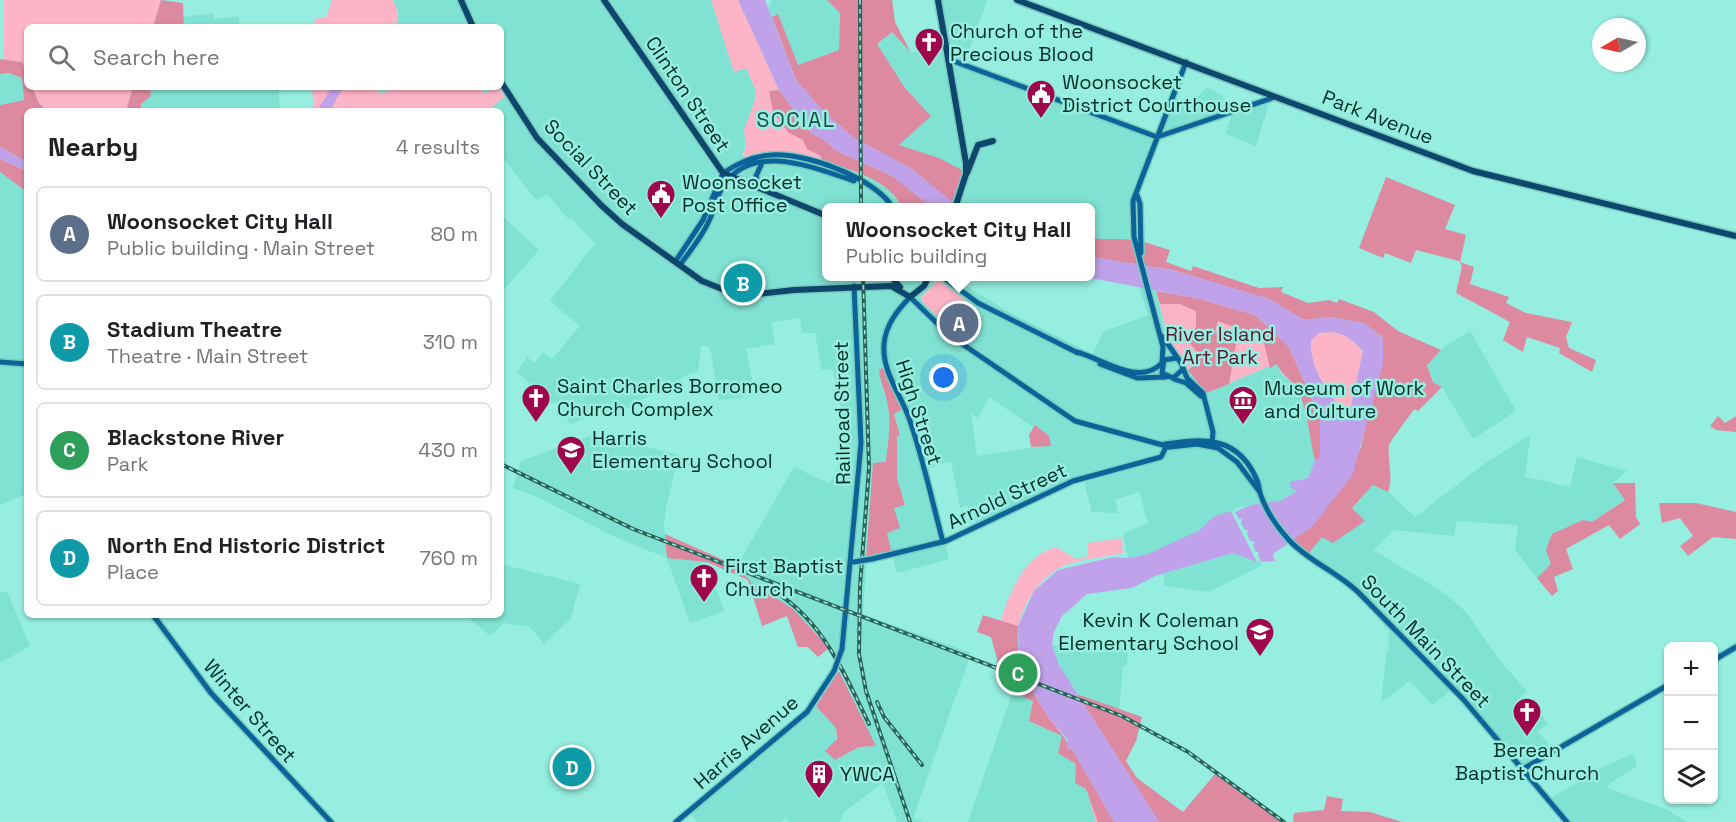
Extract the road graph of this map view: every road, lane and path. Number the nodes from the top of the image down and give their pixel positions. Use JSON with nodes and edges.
{"nodes":[{"id":1,"x":461,"y":0,"type":"edge"},
{"id":2,"x":604,"y":0,"type":"edge"},
{"id":3,"x":938,"y":0,"type":"edge"},
{"id":4,"x":1017,"y":0,"type":"edge"},
{"id":5,"x":472,"y":24,"type":"edge"},
{"id":6,"x":948,"y":59,"type":"junction"},
{"id":7,"x":1186,"y":62,"type":"junction"},
{"id":8,"x":504,"y":87,"type":"edge"},
{"id":9,"x":1272,"y":98,"type":"dead end"},
{"id":10,"x":1157,"y":137,"type":"junction"},
{"id":11,"x":993,"y":141,"type":"dead end"},
{"id":12,"x":762,"y":163,"type":"junction"},
{"id":13,"x":723,"y":173,"type":"junction"},
{"id":14,"x":966,"y":175,"type":"junction"},
{"id":15,"x":731,"y":177,"type":"junction"},
{"id":16,"x":866,"y":184,"type":"junction"},
{"id":17,"x":760,"y":188,"type":"junction"},
{"id":18,"x":889,"y":203,"type":"edge"},
{"id":19,"x":956,"y":203,"type":"edge"},
{"id":20,"x":822,"y":214,"type":"edge"},
{"id":21,"x":1736,"y":236,"type":"edge"},
{"id":22,"x":678,"y":263,"type":"junction"},
{"id":23,"x":887,"y":281,"type":"edge"},
{"id":24,"x":895,"y":281,"type":"edge"},
{"id":25,"x":926,"y":281,"type":"edge"},
{"id":26,"x":948,"y":281,"type":"edge"},
{"id":27,"x":854,"y":286,"type":"junction"},
{"id":28,"x":884,"y":286,"type":"junction"},
{"id":29,"x":904,"y":291,"type":"junction"},
{"id":30,"x":910,"y":297,"type":"junction"},
{"id":31,"x":1157,"y":325,"type":"junction"},
{"id":32,"x":1077,"y":352,"type":"junction"},
{"id":33,"x":1176,"y":358,"type":"junction"},
{"id":34,"x":0,"y":362,"type":"edge"},
{"id":35,"x":1162,"y":363,"type":"junction"},
{"id":36,"x":24,"y":364,"type":"edge"},
{"id":37,"x":1182,"y":370,"type":"junction"},
{"id":38,"x":1166,"y":377,"type":"junction"},
{"id":39,"x":1173,"y":378,"type":"junction"},
{"id":40,"x":1204,"y":399,"type":"junction"},
{"id":41,"x":1212,"y":443,"type":"junction"},
{"id":42,"x":1165,"y":444,"type":"junction"},
{"id":43,"x":943,"y":542,"type":"junction"},
{"id":44,"x":852,"y":562,"type":"junction"},
{"id":45,"x":845,"y":611,"type":"joint"},
{"id":46,"x":155,"y":618,"type":"edge"},
{"id":47,"x":1736,"y":647,"type":"edge"},
{"id":48,"x":1718,"y":657,"type":"edge"},
{"id":49,"x":1664,"y":688,"type":"edge"},
{"id":50,"x":1523,"y":769,"type":"junction"},
{"id":51,"x":331,"y":822,"type":"edge"},
{"id":52,"x":676,"y":822,"type":"edge"},
{"id":53,"x":1567,"y":822,"type":"edge"}],
"edges":[{"from":1,"to":5,"type":"main road"},
{"from":2,"to":13,"type":"main road","name":"Clinton Street"},
{"from":3,"to":6,"type":"main road"},
{"from":4,"to":7,"type":"main road","name":"Park Avenue"},
{"from":6,"to":10,"type":"main road"},
{"from":6,"to":14,"type":"main road"},
{"from":7,"to":10,"type":"main road"},
{"from":7,"to":21,"type":"main road","name":"Park Avenue"},
{"from":8,"to":22,"type":"main road","name":"Social Street"},
{"from":9,"to":10,"type":"main road"},
{"from":10,"to":31,"type":"main road"},
{"from":11,"to":14,"type":"main road"},
{"from":12,"to":15,"type":"main road"},
{"from":12,"to":16,"type":"main road"},
{"from":12,"to":17,"type":"main road"},
{"from":13,"to":15,"type":"main road","name":"Clinton Street"},
{"from":13,"to":16,"type":"main road"},
{"from":13,"to":22,"type":"main road"},
{"from":14,"to":19,"type":"main road"},
{"from":15,"to":17,"type":"main road","name":"Clinton Street"},
{"from":15,"to":22,"type":"main road"},
{"from":16,"to":18,"type":"main road"},
{"from":17,"to":20,"type":"main road","name":"Clinton Street"},
{"from":22,"to":27,"type":"main road","name":"Social Street"},
{"from":23,"to":28,"type":"main road"},
{"from":24,"to":29,"type":"main road"},
{"from":25,"to":30,"type":"main road"},
{"from":26,"to":32,"type":"main road"},
{"from":27,"to":28,"type":"main road","name":"Social Street"},
{"from":27,"to":44,"type":"main road","name":"Railroad Street"},
{"from":28,"to":29,"type":"main road","name":"Social Street"},
{"from":29,"to":30,"type":"main road"},
{"from":30,"to":42,"type":"main road"},
{"from":30,"to":43,"type":"main road","name":"High Street"},
{"from":31,"to":33,"type":"main road"},
{"from":31,"to":35,"type":"main road"},
{"from":32,"to":35,"type":"main road"},
{"from":32,"to":38,"type":"main road"},
{"from":33,"to":35,"type":"main road"},
{"from":33,"to":37,"type":"main road"},
{"from":34,"to":36,"type":"main road"},
{"from":35,"to":38,"type":"main road"},
{"from":37,"to":39,"type":"main road"},
{"from":37,"to":40,"type":"main road"},
{"from":38,"to":39,"type":"main road"},
{"from":39,"to":40,"type":"main road"},
{"from":40,"to":41,"type":"main road"},
{"from":41,"to":42,"type":"main road"},
{"from":41,"to":50,"type":"main road","name":"South Main Street"},
{"from":42,"to":43,"type":"main road","name":"Arnold Street"},
{"from":43,"to":44,"type":"main road","name":"Arnold Street","bridge":true},
{"from":44,"to":45,"type":"main road","name":"Railroad Street"},
{"from":45,"to":52,"type":"main road","name":"Harris Avenue","bridge":true},
{"from":46,"to":51,"type":"main road","name":"Winter Street"},
{"from":47,"to":48,"type":"main road"},
{"from":49,"to":50,"type":"main road"},
{"from":50,"to":53,"type":"main road","name":"South Main Street"}]}
